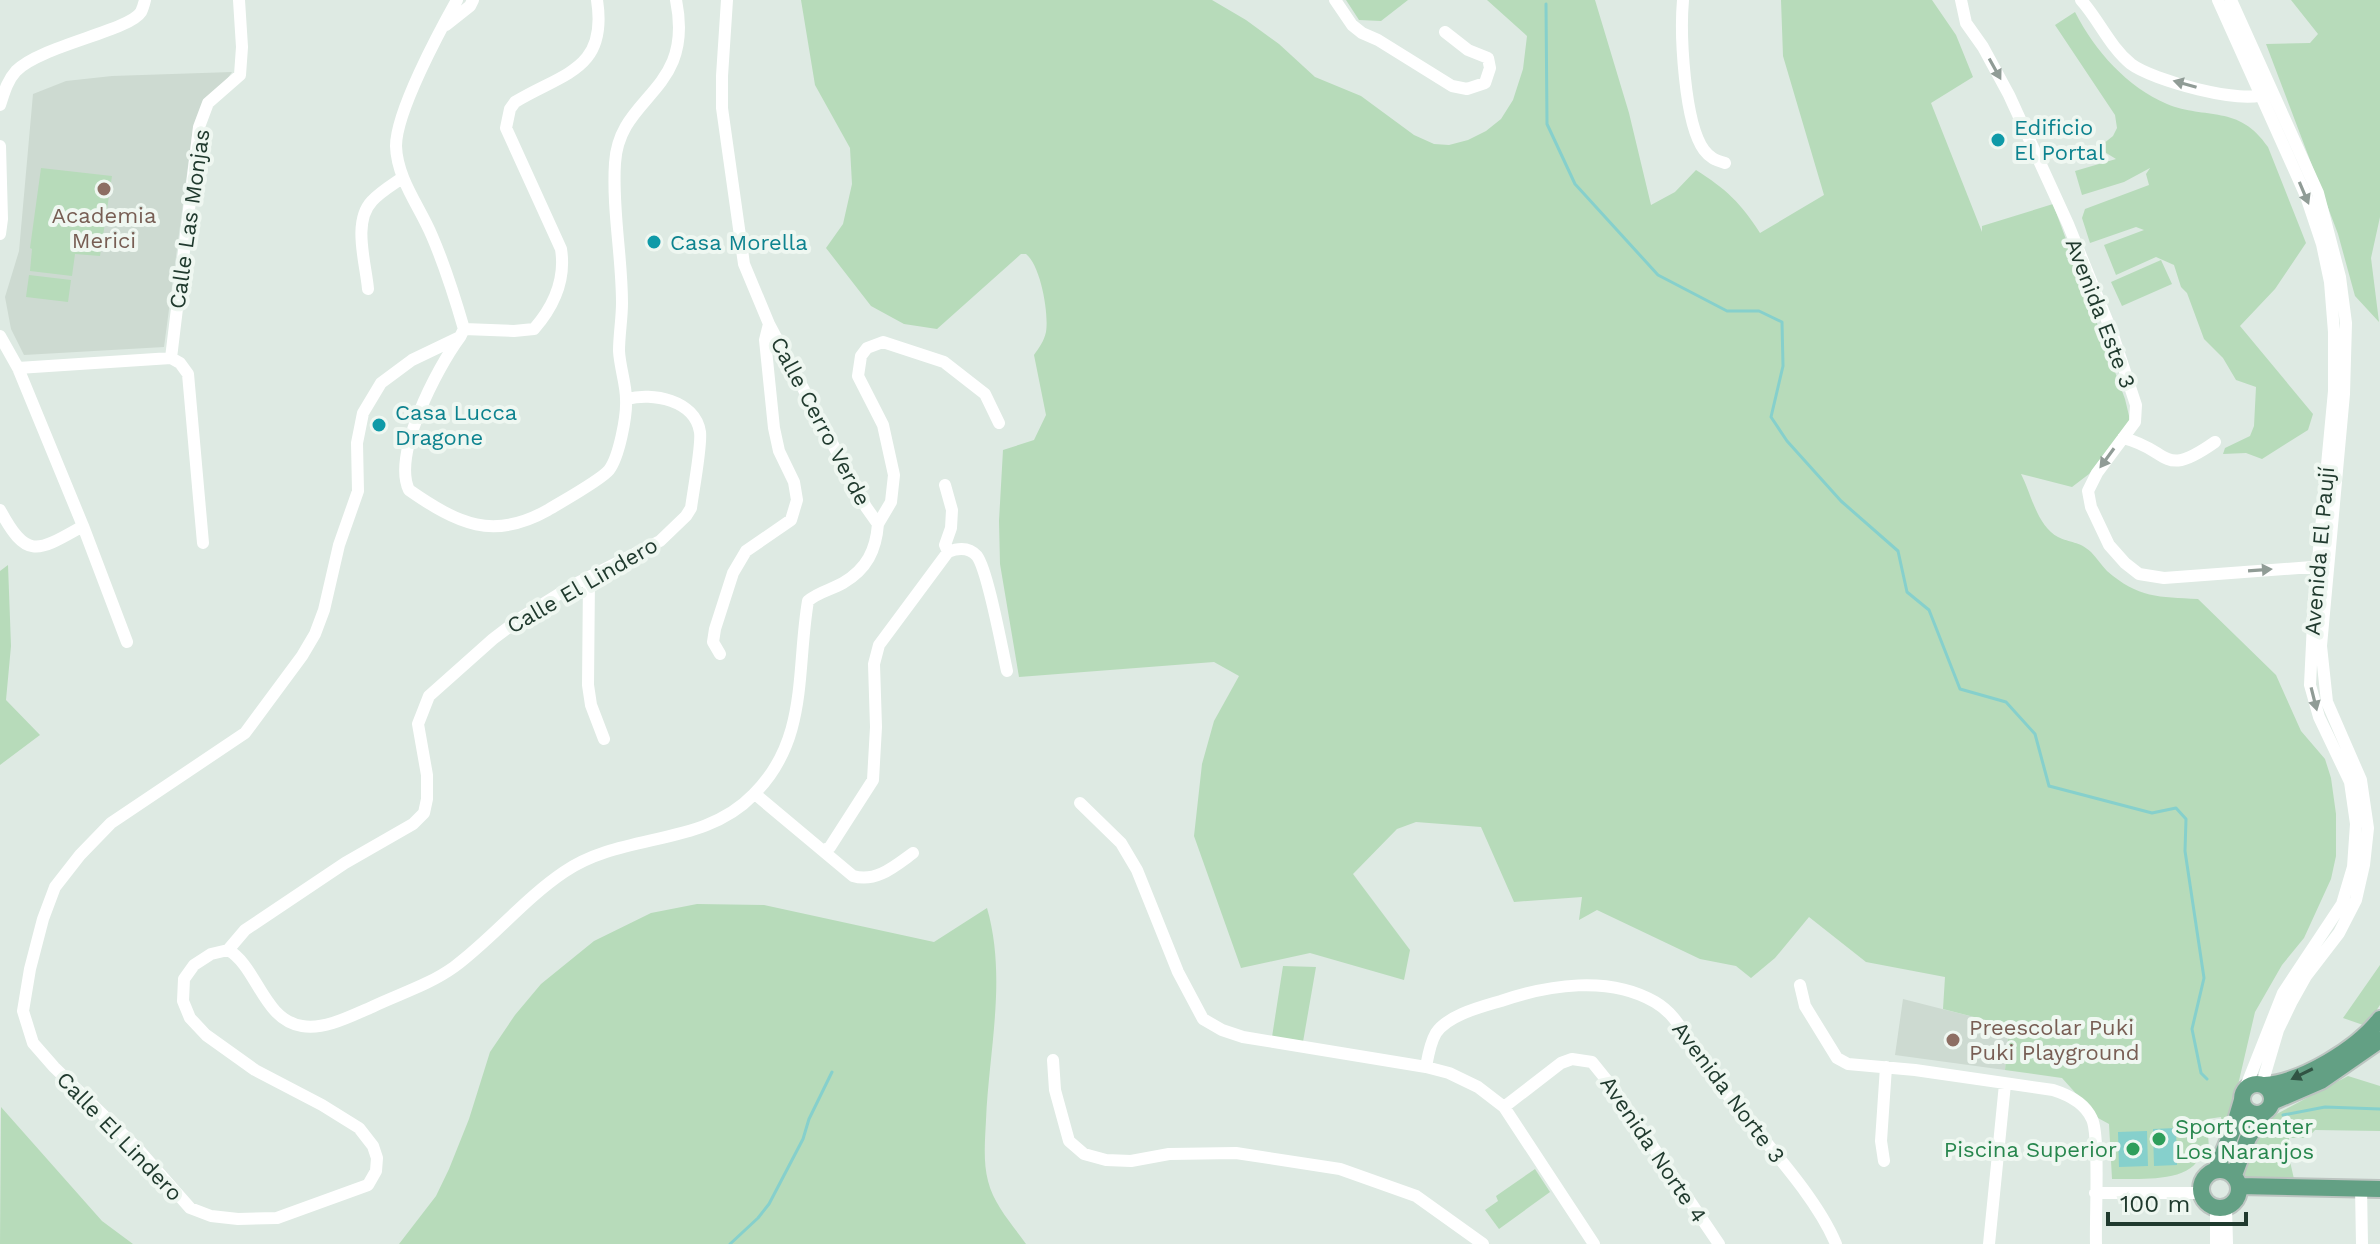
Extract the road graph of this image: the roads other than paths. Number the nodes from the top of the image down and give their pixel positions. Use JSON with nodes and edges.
{"nodes":[{"id":1,"x":145,"y":0,"type":"edge"},
{"id":2,"x":239,"y":0,"type":"edge"},
{"id":3,"x":457,"y":0,"type":"edge"},
{"id":4,"x":473,"y":0,"type":"edge"},
{"id":5,"x":597,"y":0,"type":"edge"},
{"id":6,"x":676,"y":0,"type":"edge"},
{"id":7,"x":727,"y":0,"type":"edge"},
{"id":8,"x":1335,"y":0,"type":"edge"},
{"id":9,"x":1683,"y":0,"type":"edge"},
{"id":10,"x":1961,"y":0,"type":"edge"},
{"id":11,"x":2081,"y":0,"type":"edge"},
{"id":12,"x":2218,"y":0,"type":"edge"},
{"id":13,"x":2231,"y":0,"type":"edge"},
{"id":14,"x":438,"y":31,"type":"junction"},
{"id":15,"x":1445,"y":32,"type":"dead end"},
{"id":16,"x":2266,"y":94,"type":"junction"},
{"id":17,"x":0,"y":105,"type":"edge"},
{"id":18,"x":0,"y":146,"type":"edge"},
{"id":19,"x":1725,"y":163,"type":"dead end"},
{"id":20,"x":402,"y":178,"type":"junction"},
{"id":21,"x":0,"y":234,"type":"edge"},
{"id":22,"x":368,"y":289,"type":"dead end"},
{"id":23,"x":769,"y":324,"type":"junction"},
{"id":24,"x":462,"y":333,"type":"junction"},
{"id":25,"x":0,"y":336,"type":"edge"},
{"id":26,"x":171,"y":358,"type":"junction"},
{"id":27,"x":18,"y":368,"type":"junction"},
{"id":28,"x":627,"y":399,"type":"junction"},
{"id":29,"x":999,"y":423,"type":"dead end"},
{"id":30,"x":2123,"y":438,"type":"junction"},
{"id":31,"x":2215,"y":442,"type":"dead end"},
{"id":32,"x":945,"y":485,"type":"dead end"},
{"id":33,"x":0,"y":510,"type":"edge"},
{"id":34,"x":878,"y":524,"type":"junction"},
{"id":35,"x":83,"y":526,"type":"junction"},
{"id":36,"x":203,"y":543,"type":"dead end"},
{"id":37,"x":948,"y":552,"type":"junction"},
{"id":38,"x":2323,"y":566,"type":"junction"},
{"id":39,"x":589,"y":578,"type":"junction"},
{"id":40,"x":127,"y":642,"type":"dead end"},
{"id":41,"x":720,"y":654,"type":"dead end"},
{"id":42,"x":1007,"y":671,"type":"dead end"},
{"id":43,"x":604,"y":739,"type":"dead end"},
{"id":44,"x":755,"y":794,"type":"junction"},
{"id":45,"x":1080,"y":803,"type":"dead end"},
{"id":46,"x":824,"y":850,"type":"junction"},
{"id":47,"x":913,"y":853,"type":"dead end"},
{"id":48,"x":228,"y":950,"type":"junction"},
{"id":49,"x":1800,"y":985,"type":"dead end"},
{"id":50,"x":2380,"y":1019,"type":"edge"},
{"id":51,"x":2380,"y":1040,"type":"edge"},
{"id":52,"x":1053,"y":1060,"type":"dead end"},
{"id":53,"x":1426,"y":1067,"type":"junction"},
{"id":54,"x":1886,"y":1067,"type":"junction"},
{"id":55,"x":2005,"y":1084,"type":"junction"},
{"id":56,"x":2263,"y":1085,"type":"junction"},
{"id":57,"x":2243,"y":1095,"type":"junction"},
{"id":58,"x":1504,"y":1107,"type":"junction"},
{"id":59,"x":2268,"y":1107,"type":"junction"},
{"id":60,"x":1884,"y":1161,"type":"dead end"},
{"id":61,"x":2216,"y":1170,"type":"junction"},
{"id":62,"x":2236,"y":1180,"type":"junction"},
{"id":63,"x":2361,"y":1187,"type":"junction"},
{"id":64,"x":2380,"y":1189,"type":"edge"},
{"id":65,"x":2095,"y":1193,"type":"junction"},
{"id":66,"x":2201,"y":1193,"type":"junction"},
{"id":67,"x":2221,"y":1208,"type":"junction"},
{"id":68,"x":1483,"y":1244,"type":"edge"},
{"id":69,"x":1594,"y":1244,"type":"edge"},
{"id":70,"x":1719,"y":1244,"type":"edge"},
{"id":71,"x":1836,"y":1244,"type":"edge"},
{"id":72,"x":1989,"y":1244,"type":"edge"},
{"id":73,"x":2096,"y":1244,"type":"edge"},
{"id":74,"x":2216,"y":1244,"type":"edge"},
{"id":75,"x":2227,"y":1244,"type":"edge"},
{"id":76,"x":2362,"y":1244,"type":"edge"}],
"edges":[{"from":1,"to":17,"type":"street"},
{"from":2,"to":26,"type":"street","name":"Calle Las Monjas"},
{"from":3,"to":14,"type":"street"},
{"from":4,"to":14,"type":"street"},
{"from":5,"to":24,"type":"street"},
{"from":6,"to":28,"type":"street"},
{"from":7,"to":23,"type":"street","name":"Calle Cerro Verde"},
{"from":8,"to":15,"type":"street"},
{"from":9,"to":19,"type":"street"},
{"from":10,"to":30,"type":"street","name":"Avenida Este 3","one_way":true},
{"from":16,"to":11,"type":"street","one_way":true},
{"from":12,"to":16,"type":"street","name":"Avenida El Paují"},
{"from":13,"to":16,"type":"street","name":"Avenida El Paují"},
{"from":14,"to":20,"type":"street"},
{"from":16,"to":38,"type":"street","name":"Avenida El Paují"},
{"from":18,"to":21,"type":"street"},
{"from":20,"to":22,"type":"street"},
{"from":20,"to":24,"type":"street"},
{"from":23,"to":34,"type":"street","name":"Calle Cerro Verde"},
{"from":23,"to":41,"type":"street"},
{"from":24,"to":28,"type":"street"},
{"from":24,"to":48,"type":"street","name":"Calle El Lindero"},
{"from":25,"to":27,"type":"street"},
{"from":26,"to":27,"type":"street"},
{"from":26,"to":36,"type":"street"},
{"from":27,"to":35,"type":"street"},
{"from":28,"to":39,"type":"street","name":"Calle El Lindero"},
{"from":29,"to":34,"type":"street"},
{"from":30,"to":31,"type":"street"},
{"from":30,"to":38,"type":"street","name":"Avenida Este 3","one_way":true},
{"from":32,"to":37,"type":"street"},
{"from":33,"to":35,"type":"street"},
{"from":34,"to":44,"type":"street","name":"Calle Cerro Verde"},
{"from":35,"to":40,"type":"street"},
{"from":37,"to":42,"type":"street"},
{"from":37,"to":46,"type":"street"},
{"from":38,"to":56,"type":"street","name":"Avenida El Paují"},
{"from":38,"to":57,"type":"street","name":"Avenida El Paují","one_way":true},
{"from":39,"to":43,"type":"street"},
{"from":39,"to":48,"type":"street","name":"Calle El Lindero"},
{"from":44,"to":46,"type":"street"},
{"from":44,"to":48,"type":"street","name":"Calle Cerro Verde"},
{"from":45,"to":53,"type":"street"},
{"from":46,"to":47,"type":"street"},
{"from":49,"to":54,"type":"street"},
{"from":50,"to":56,"type":"main road","one_way":true},
{"from":51,"to":59,"type":"main road"},
{"from":52,"to":68,"type":"street"},
{"from":53,"to":58,"type":"street"},
{"from":53,"to":71,"type":"street","name":"Avenida Norte 3"},
{"from":54,"to":55,"type":"street"},
{"from":54,"to":60,"type":"street"},
{"from":55,"to":65,"type":"street"},
{"from":55,"to":72,"type":"street"},
{"from":56,"to":57,"type":"main road"},
{"from":56,"to":59,"type":"main road"},
{"from":57,"to":59,"type":"main road"},
{"from":57,"to":61,"type":"main road"},
{"from":58,"to":69,"type":"street"},
{"from":58,"to":70,"type":"street","name":"Avenida Norte 4"},
{"from":59,"to":62,"type":"main road"},
{"from":61,"to":62,"type":"main road"},
{"from":61,"to":66,"type":"main road"},
{"from":62,"to":63,"type":"main road"},
{"from":62,"to":67,"type":"main road"},
{"from":63,"to":64,"type":"main road"},
{"from":63,"to":76,"type":"street"},
{"from":65,"to":66,"type":"street"},
{"from":65,"to":73,"type":"street"},
{"from":66,"to":67,"type":"main road"},
{"from":67,"to":74,"type":"street"},
{"from":67,"to":75,"type":"street"}]}
